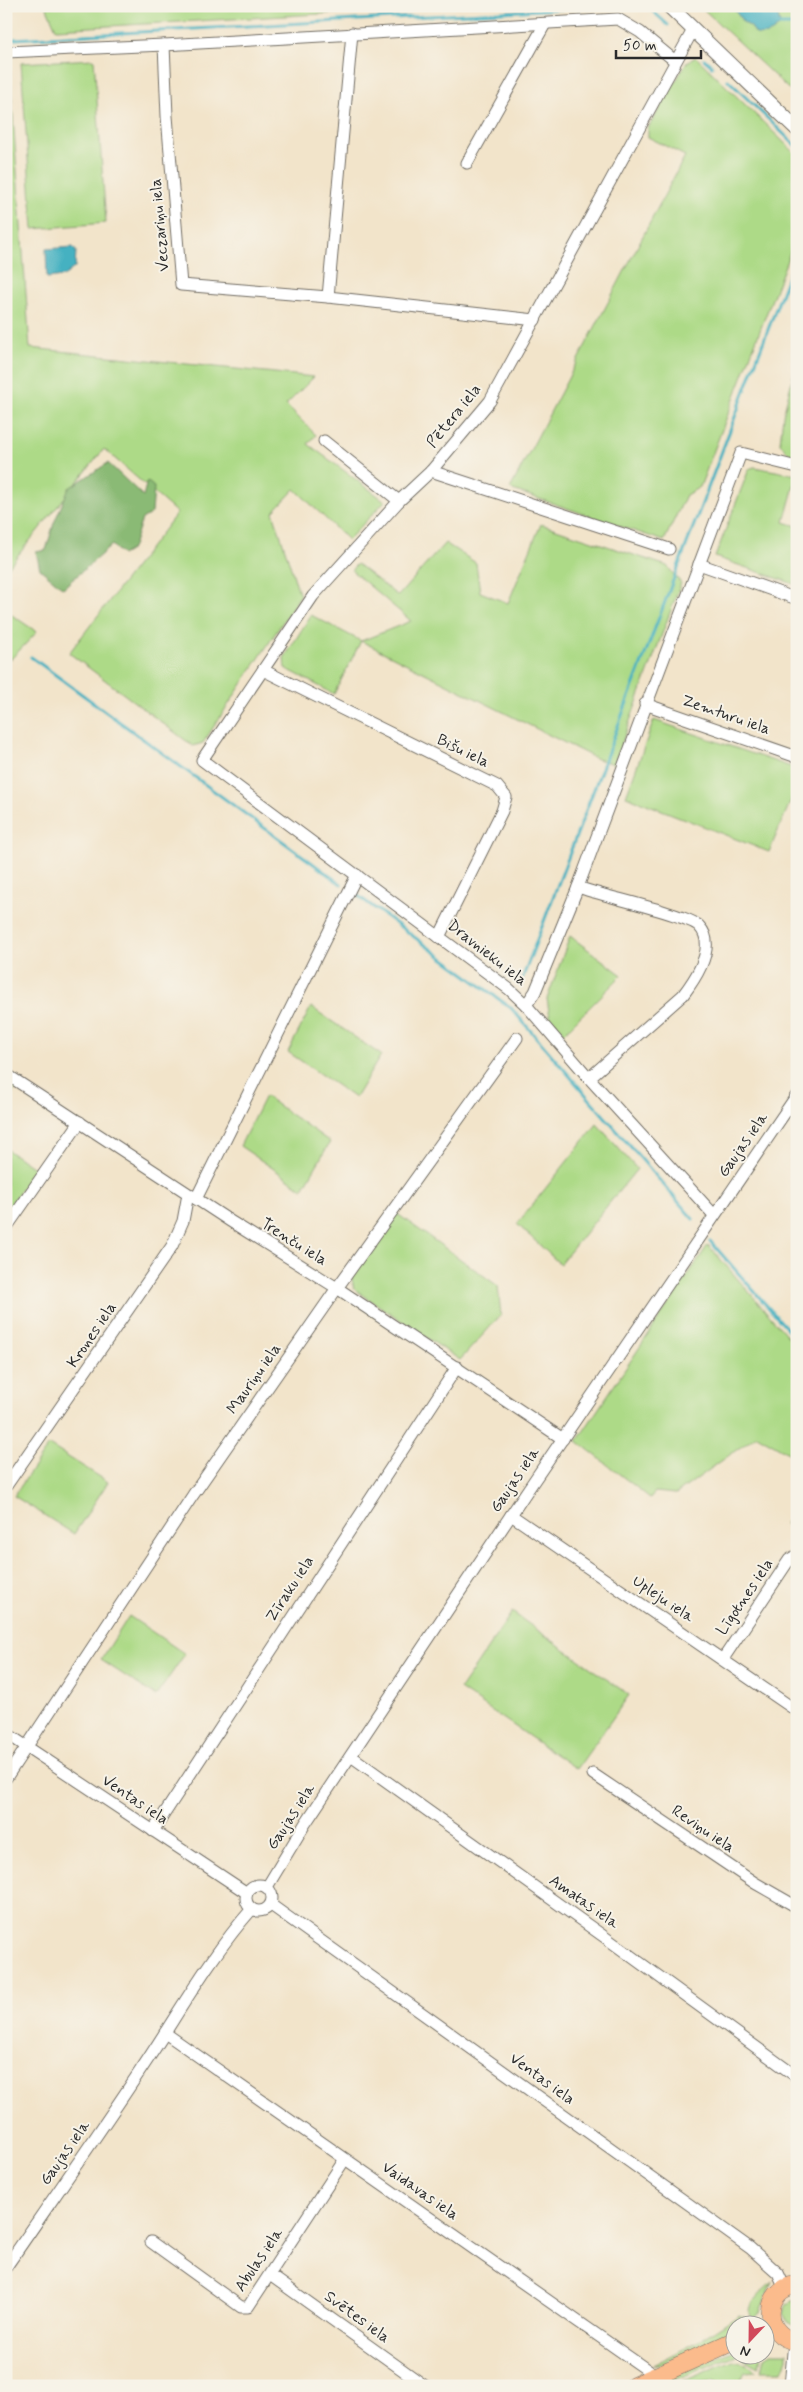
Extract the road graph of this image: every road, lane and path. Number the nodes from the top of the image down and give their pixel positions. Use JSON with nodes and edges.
{"nodes":[{"id":1,"x":669,"y":6,"type":"edge"},
{"id":2,"x":545,"y":24,"type":"junction"},
{"id":3,"x":693,"y":30,"type":"junction"},
{"id":4,"x":352,"y":33,"type":"junction"},
{"id":5,"x":164,"y":45,"type":"junction"},
{"id":6,"x":6,"y":52,"type":"edge"},
{"id":7,"x":675,"y":60,"type":"junction"},
{"id":8,"x":797,"y":129,"type":"edge"},
{"id":9,"x":467,"y":163,"type":"dead end"},
{"id":10,"x":328,"y":297,"type":"junction"},
{"id":11,"x":535,"y":320,"type":"junction"},
{"id":12,"x":324,"y":442,"type":"dead end"},
{"id":13,"x":797,"y":467,"type":"edge"},
{"id":14,"x":431,"y":471,"type":"junction"},
{"id":15,"x":399,"y":501,"type":"junction"},
{"id":16,"x":669,"y":549,"type":"dead end"},
{"id":17,"x":699,"y":564,"type":"junction"},
{"id":18,"x":797,"y":599,"type":"edge"},
{"id":19,"x":263,"y":670,"type":"junction"},
{"id":20,"x":645,"y":704,"type":"junction"},
{"id":21,"x":797,"y":757,"type":"edge"},
{"id":22,"x":202,"y":760,"type":"joint"},
{"id":23,"x":357,"y":874,"type":"junction"},
{"id":24,"x":578,"y":887,"type":"junction"},
{"id":25,"x":439,"y":937,"type":"junction"},
{"id":26,"x":526,"y":1005,"type":"junction"},
{"id":27,"x":518,"y":1038,"type":"dead end"},
{"id":28,"x":6,"y":1074,"type":"edge"},
{"id":29,"x":589,"y":1078,"type":"junction"},
{"id":30,"x":797,"y":1095,"type":"edge"},
{"id":31,"x":80,"y":1122,"type":"junction"},
{"id":32,"x":192,"y":1196,"type":"junction"},
{"id":33,"x":714,"y":1215,"type":"junction"},
{"id":34,"x":6,"y":1228,"type":"edge"},
{"id":35,"x":337,"y":1288,"type":"junction"},
{"id":36,"x":457,"y":1367,"type":"junction"},
{"id":37,"x":563,"y":1439,"type":"junction"},
{"id":38,"x":6,"y":1486,"type":"edge"},
{"id":39,"x":511,"y":1515,"type":"junction"},
{"id":40,"x":797,"y":1555,"type":"edge"},
{"id":41,"x":723,"y":1659,"type":"junction"},
{"id":42,"x":797,"y":1710,"type":"edge"},
{"id":43,"x":6,"y":1733,"type":"edge"},
{"id":44,"x":27,"y":1747,"type":"junction"},
{"id":45,"x":351,"y":1756,"type":"junction"},
{"id":46,"x":593,"y":1774,"type":"dead end"},
{"id":47,"x":6,"y":1778,"type":"edge"},
{"id":48,"x":153,"y":1831,"type":"junction"},
{"id":49,"x":267,"y":1887,"type":"junction"},
{"id":50,"x":247,"y":1893,"type":"junction"},
{"id":51,"x":271,"y":1905,"type":"junction"},
{"id":52,"x":797,"y":1906,"type":"edge"},
{"id":53,"x":252,"y":1909,"type":"junction"},
{"id":54,"x":165,"y":2033,"type":"junction"},
{"id":55,"x":797,"y":2077,"type":"edge"},
{"id":56,"x":345,"y":2159,"type":"junction"},
{"id":57,"x":151,"y":2242,"type":"dead end"},
{"id":58,"x":6,"y":2266,"type":"edge"},
{"id":59,"x":270,"y":2275,"type":"junction"},
{"id":60,"x":791,"y":2286,"type":"edge"},
{"id":61,"x":770,"y":2314,"type":"edge"},
{"id":62,"x":776,"y":2332,"type":"edge"},
{"id":63,"x":796,"y":2341,"type":"edge"},
{"id":64,"x":726,"y":2344,"type":"edge"},
{"id":65,"x":656,"y":2376,"type":"junction"},
{"id":66,"x":424,"y":2386,"type":"edge"},
{"id":67,"x":634,"y":2386,"type":"edge"},
{"id":68,"x":790,"y":2386,"type":"edge"}],
"edges":[{"from":1,"to":3,"type":"street"},
{"from":2,"to":4,"type":"street"},
{"from":2,"to":7,"type":"street"},
{"from":2,"to":9,"type":"street"},
{"from":3,"to":7,"type":"street","name":"Pētera iela"},
{"from":3,"to":8,"type":"street"},
{"from":4,"to":5,"type":"street"},
{"from":4,"to":10,"type":"street"},
{"from":5,"to":6,"type":"street"},
{"from":5,"to":10,"type":"street","name":"Veczariņu iela"},
{"from":7,"to":11,"type":"street","name":"Pētera iela"},
{"from":10,"to":11,"type":"street","name":"Veczariņu iela"},
{"from":11,"to":14,"type":"street","name":"Pētera iela"},
{"from":12,"to":15,"type":"street"},
{"from":13,"to":17,"type":"street"},
{"from":14,"to":15,"type":"street","name":"Pētera iela"},
{"from":14,"to":16,"type":"street"},
{"from":15,"to":19,"type":"street","name":"Pētera iela"},
{"from":17,"to":18,"type":"street"},
{"from":17,"to":20,"type":"street"},
{"from":19,"to":22,"type":"street","name":"Pētera iela"},
{"from":19,"to":25,"type":"street","name":"Bišu iela"},
{"from":20,"to":21,"type":"street","name":"Zemturu iela"},
{"from":20,"to":24,"type":"street"},
{"from":22,"to":23,"type":"street","name":"Dravnieku iela"},
{"from":23,"to":25,"type":"street","name":"Dravnieku iela"},
{"from":23,"to":32,"type":"street","name":"Krones iela"},
{"from":24,"to":26,"type":"street"},
{"from":24,"to":29,"type":"street"},
{"from":25,"to":26,"type":"street","name":"Dravnieku iela"},
{"from":26,"to":29,"type":"street","name":"Dravnieku iela"},
{"from":27,"to":35,"type":"street","name":"Mauriņu iela"},
{"from":28,"to":31,"type":"street","name":"Trenču iela"},
{"from":29,"to":33,"type":"street","name":"Dravnieku iela"},
{"from":30,"to":33,"type":"street","name":"Gaujas iela"},
{"from":31,"to":32,"type":"street","name":"Trenču iela"},
{"from":31,"to":34,"type":"street"},
{"from":32,"to":35,"type":"street","name":"Trenču iela"},
{"from":32,"to":38,"type":"street","name":"Krones iela"},
{"from":33,"to":37,"type":"street","name":"Gaujas iela"},
{"from":35,"to":36,"type":"street","name":"Trenču iela"},
{"from":35,"to":44,"type":"street","name":"Mauriņu iela"},
{"from":36,"to":37,"type":"street","name":"Trenču iela"},
{"from":36,"to":48,"type":"street","name":"Zīraku iela"},
{"from":37,"to":39,"type":"street","name":"Gaujas iela"},
{"from":39,"to":41,"type":"street","name":"Upleju iela"},
{"from":39,"to":45,"type":"street","name":"Gaujas iela"},
{"from":40,"to":41,"type":"street","name":"Līgotnes iela"},
{"from":41,"to":42,"type":"street","name":"Upleju iela"},
{"from":43,"to":44,"type":"street","name":"Ventas iela"},
{"from":44,"to":47,"type":"street","name":"Mauriņu iela"},
{"from":44,"to":48,"type":"street","name":"Ventas iela"},
{"from":45,"to":49,"type":"street","name":"Gaujas iela"},
{"from":45,"to":55,"type":"street","name":"Amatas iela"},
{"from":46,"to":52,"type":"street","name":"Reviņu iela"},
{"from":48,"to":50,"type":"street","name":"Ventas iela"},
{"from":49,"to":50,"type":"street"},
{"from":49,"to":51,"type":"street"},
{"from":50,"to":53,"type":"street"},
{"from":51,"to":53,"type":"street"},
{"from":51,"to":60,"type":"street","name":"Ventas iela"},
{"from":53,"to":54,"type":"street","name":"Gaujas iela"},
{"from":54,"to":56,"type":"street","name":"Vaidavas iela"},
{"from":54,"to":58,"type":"street","name":"Gaujas iela"},
{"from":56,"to":59,"type":"street","name":"Abulas iela"},
{"from":56,"to":65,"type":"street","name":"Vaidavas iela"},
{"from":57,"to":59,"type":"street","name":"Abulas iela"},
{"from":59,"to":66,"type":"street","name":"Svētes iela"},
{"from":60,"to":61,"type":"main road"},
{"from":62,"to":63,"type":"main road"},
{"from":63,"to":68,"type":"street"},
{"from":64,"to":65,"type":"main road"},
{"from":65,"to":67,"type":"main road"}]}
